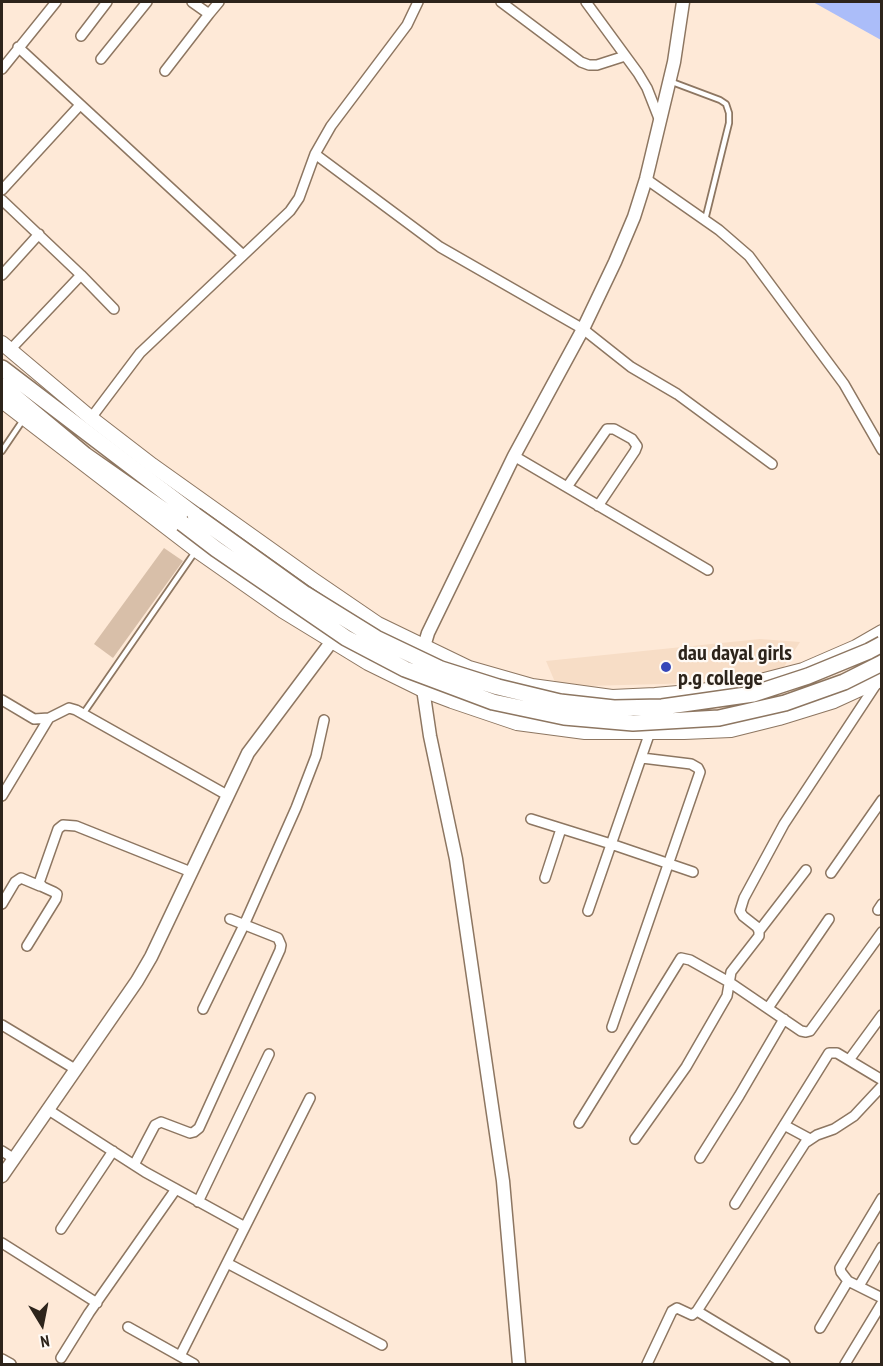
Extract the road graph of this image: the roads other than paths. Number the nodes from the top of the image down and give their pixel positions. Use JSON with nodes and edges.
{"nodes":[{"id":1,"x":56,"y":2,"type":"edge"},
{"id":2,"x":107,"y":2,"type":"edge"},
{"id":3,"x":147,"y":2,"type":"edge"},
{"id":4,"x":192,"y":2,"type":"edge"},
{"id":5,"x":219,"y":2,"type":"edge"},
{"id":6,"x":418,"y":2,"type":"edge"},
{"id":7,"x":501,"y":2,"type":"edge"},
{"id":8,"x":586,"y":2,"type":"edge"},
{"id":9,"x":683,"y":2,"type":"edge"},
{"id":10,"x":209,"y":14,"type":"junction"},
{"id":11,"x":81,"y":36,"type":"dead end"},
{"id":12,"x":18,"y":47,"type":"junction"},
{"id":13,"x":625,"y":56,"type":"junction"},
{"id":14,"x":101,"y":59,"type":"dead end"},
{"id":15,"x":2,"y":69,"type":"edge"},
{"id":16,"x":165,"y":71,"type":"dead end"},
{"id":17,"x":669,"y":81,"type":"junction"},
{"id":18,"x":80,"y":105,"type":"junction"},
{"id":19,"x":660,"y":122,"type":"junction"},
{"id":20,"x":315,"y":154,"type":"junction"},
{"id":21,"x":646,"y":179,"type":"junction"},
{"id":22,"x":2,"y":190,"type":"edge"},
{"id":23,"x":2,"y":200,"type":"edge"},
{"id":24,"x":704,"y":220,"type":"junction"},
{"id":25,"x":39,"y":234,"type":"junction"},
{"id":26,"x":243,"y":255,"type":"junction"},
{"id":27,"x":2,"y":275,"type":"edge"},
{"id":28,"x":81,"y":275,"type":"junction"},
{"id":29,"x":114,"y":309,"type":"dead end"},
{"id":30,"x":583,"y":329,"type":"junction"},
{"id":31,"x":6,"y":347,"type":"edge"},
{"id":32,"x":2,"y":368,"type":"edge"},
{"id":33,"x":2,"y":386,"type":"edge"},
{"id":34,"x":2,"y":401,"type":"edge"},
{"id":35,"x":25,"y":418,"type":"junction"},
{"id":36,"x":91,"y":418,"type":"junction"},
{"id":37,"x":882,"y":450,"type":"edge"},
{"id":38,"x":2,"y":451,"type":"edge"},
{"id":39,"x":514,"y":456,"type":"junction"},
{"id":40,"x":772,"y":464,"type":"dead end"},
{"id":41,"x":567,"y":487,"type":"junction"},
{"id":42,"x":598,"y":506,"type":"junction"},
{"id":43,"x":196,"y":550,"type":"junction"},
{"id":44,"x":708,"y":570,"type":"dead end"},
{"id":45,"x":882,"y":632,"type":"edge"},
{"id":46,"x":332,"y":642,"type":"junction"},
{"id":47,"x":882,"y":644,"type":"edge"},
{"id":48,"x":423,"y":647,"type":"junction"},
{"id":49,"x":882,"y":663,"type":"edge"},
{"id":50,"x":880,"y":680,"type":"edge"},
{"id":51,"x":423,"y":690,"type":"junction"},
{"id":52,"x":2,"y":700,"type":"edge"},
{"id":53,"x":83,"y":714,"type":"junction"},
{"id":54,"x":49,"y":718,"type":"junction"},
{"id":55,"x":324,"y":720,"type":"dead end"},
{"id":56,"x":650,"y":732,"type":"junction"},
{"id":57,"x":642,"y":758,"type":"junction"},
{"id":58,"x":227,"y":795,"type":"junction"},
{"id":59,"x":2,"y":796,"type":"edge"},
{"id":60,"x":882,"y":800,"type":"edge"},
{"id":61,"x":531,"y":819,"type":"dead end"},
{"id":62,"x":561,"y":829,"type":"junction"},
{"id":63,"x":611,"y":844,"type":"junction"},
{"id":64,"x":667,"y":863,"type":"junction"},
{"id":65,"x":806,"y":870,"type":"dead end"},
{"id":66,"x":191,"y":872,"type":"junction"},
{"id":67,"x":693,"y":872,"type":"dead end"},
{"id":68,"x":831,"y":873,"type":"dead end"},
{"id":69,"x":544,"y":878,"type":"dead end"},
{"id":70,"x":40,"y":886,"type":"junction"},
{"id":71,"x":2,"y":904,"type":"edge"},
{"id":72,"x":588,"y":911,"type":"dead end"},
{"id":73,"x":230,"y":919,"type":"dead end"},
{"id":74,"x":829,"y":919,"type":"dead end"},
{"id":75,"x":244,"y":925,"type":"junction"},
{"id":76,"x":759,"y":931,"type":"junction"},
{"id":77,"x":882,"y":932,"type":"edge"},
{"id":78,"x":27,"y":946,"type":"dead end"},
{"id":79,"x":729,"y":982,"type":"junction"},
{"id":80,"x":768,"y":1008,"type":"junction"},
{"id":81,"x":203,"y":1009,"type":"dead end"},
{"id":82,"x":882,"y":1015,"type":"edge"},
{"id":83,"x":784,"y":1019,"type":"junction"},
{"id":84,"x":2,"y":1025,"type":"edge"},
{"id":85,"x":612,"y":1027,"type":"dead end"},
{"id":86,"x":269,"y":1054,"type":"dead end"},
{"id":87,"x":849,"y":1060,"type":"junction"},
{"id":88,"x":75,"y":1069,"type":"junction"},
{"id":89,"x":882,"y":1080,"type":"edge"},
{"id":90,"x":882,"y":1086,"type":"edge"},
{"id":91,"x":310,"y":1098,"type":"dead end"},
{"id":92,"x":47,"y":1109,"type":"junction"},
{"id":93,"x":579,"y":1123,"type":"dead end"},
{"id":94,"x":784,"y":1125,"type":"junction"},
{"id":95,"x":635,"y":1139,"type":"dead end"},
{"id":96,"x":810,"y":1139,"type":"junction"},
{"id":97,"x":2,"y":1151,"type":"edge"},
{"id":98,"x":113,"y":1151,"type":"junction"},
{"id":99,"x":13,"y":1158,"type":"junction"},
{"id":100,"x":700,"y":1158,"type":"dead end"},
{"id":101,"x":134,"y":1165,"type":"junction"},
{"id":102,"x":2,"y":1176,"type":"edge"},
{"id":103,"x":176,"y":1190,"type":"junction"},
{"id":104,"x":882,"y":1198,"type":"edge"},
{"id":105,"x":198,"y":1202,"type":"junction"},
{"id":106,"x":735,"y":1204,"type":"dead end"},
{"id":107,"x":245,"y":1227,"type":"junction"},
{"id":108,"x":61,"y":1229,"type":"dead end"},
{"id":109,"x":2,"y":1243,"type":"edge"},
{"id":110,"x":882,"y":1247,"type":"edge"},
{"id":111,"x":227,"y":1263,"type":"junction"},
{"id":112,"x":848,"y":1281,"type":"junction"},
{"id":113,"x":858,"y":1286,"type":"junction"},
{"id":114,"x":882,"y":1298,"type":"edge"},
{"id":115,"x":97,"y":1303,"type":"junction"},
{"id":116,"x":882,"y":1304,"type":"edge"},
{"id":117,"x":697,"y":1311,"type":"junction"},
{"id":118,"x":128,"y":1327,"type":"dead end"},
{"id":119,"x":820,"y":1328,"type":"dead end"},
{"id":120,"x":382,"y":1345,"type":"dead end"},
{"id":121,"x":180,"y":1356,"type":"junction"},
{"id":122,"x":61,"y":1358,"type":"dead end"},
{"id":123,"x":2,"y":1359,"type":"edge"},
{"id":124,"x":11,"y":1365,"type":"edge"},
{"id":125,"x":194,"y":1365,"type":"edge"},
{"id":126,"x":519,"y":1365,"type":"edge"},
{"id":127,"x":646,"y":1365,"type":"edge"},
{"id":128,"x":785,"y":1365,"type":"edge"},
{"id":129,"x":845,"y":1365,"type":"edge"}],
"edges":[{"from":1,"to":12,"type":"street"},
{"from":2,"to":11,"type":"street"},
{"from":3,"to":14,"type":"street"},
{"from":4,"to":10,"type":"street"},
{"from":5,"to":10,"type":"street"},
{"from":6,"to":20,"type":"street"},
{"from":7,"to":13,"type":"street"},
{"from":8,"to":13,"type":"street"},
{"from":9,"to":17,"type":"street"},
{"from":10,"to":16,"type":"street"},
{"from":12,"to":15,"type":"street"},
{"from":12,"to":18,"type":"street"},
{"from":13,"to":19,"type":"street"},
{"from":17,"to":19,"type":"street"},
{"from":17,"to":24,"type":"lane"},
{"from":18,"to":22,"type":"street"},
{"from":18,"to":26,"type":"street"},
{"from":19,"to":21,"type":"street"},
{"from":20,"to":26,"type":"street"},
{"from":20,"to":30,"type":"street"},
{"from":21,"to":24,"type":"street"},
{"from":21,"to":30,"type":"street"},
{"from":23,"to":25,"type":"street"},
{"from":24,"to":37,"type":"street"},
{"from":25,"to":27,"type":"street"},
{"from":25,"to":28,"type":"street"},
{"from":26,"to":36,"type":"street"},
{"from":28,"to":29,"type":"street"},
{"from":28,"to":31,"type":"street"},
{"from":30,"to":39,"type":"street"},
{"from":30,"to":40,"type":"street"},
{"from":31,"to":36,"type":"main road"},
{"from":32,"to":47,"type":"main road","bridge":true},
{"from":33,"to":49,"type":"main road","bridge":true},
{"from":34,"to":35,"type":"main road"},
{"from":35,"to":38,"type":"lane"},
{"from":35,"to":43,"type":"main road"},
{"from":36,"to":48,"type":"main road"},
{"from":39,"to":41,"type":"street"},
{"from":39,"to":48,"type":"street"},
{"from":41,"to":42,"type":"street"},
{"from":41,"to":42,"type":"street"},
{"from":42,"to":44,"type":"street"},
{"from":43,"to":46,"type":"main road"},
{"from":43,"to":53,"type":"lane"},
{"from":45,"to":48,"type":"main road"},
{"from":46,"to":51,"type":"main road"},
{"from":46,"to":58,"type":"street"},
{"from":48,"to":51,"type":"street"},
{"from":50,"to":56,"type":"main road"},
{"from":50,"to":76,"type":"street"},
{"from":51,"to":56,"type":"main road"},
{"from":51,"to":126,"type":"street"},
{"from":52,"to":54,"type":"street"},
{"from":53,"to":54,"type":"street"},
{"from":53,"to":58,"type":"street"},
{"from":54,"to":59,"type":"street"},
{"from":55,"to":75,"type":"street"},
{"from":56,"to":57,"type":"street"},
{"from":57,"to":63,"type":"street"},
{"from":57,"to":64,"type":"street"},
{"from":58,"to":66,"type":"street"},
{"from":60,"to":68,"type":"street"},
{"from":61,"to":62,"type":"street"},
{"from":62,"to":63,"type":"street"},
{"from":62,"to":69,"type":"street"},
{"from":63,"to":64,"type":"street"},
{"from":63,"to":72,"type":"street"},
{"from":64,"to":67,"type":"street"},
{"from":64,"to":85,"type":"street"},
{"from":65,"to":76,"type":"street"},
{"from":66,"to":70,"type":"street"},
{"from":66,"to":88,"type":"street"},
{"from":70,"to":71,"type":"street"},
{"from":70,"to":78,"type":"street"},
{"from":73,"to":75,"type":"street"},
{"from":74,"to":80,"type":"street"},
{"from":75,"to":81,"type":"street"},
{"from":75,"to":101,"type":"street"},
{"from":76,"to":79,"type":"street"},
{"from":77,"to":83,"type":"street"},
{"from":79,"to":80,"type":"street"},
{"from":79,"to":93,"type":"street"},
{"from":79,"to":95,"type":"street"},
{"from":80,"to":83,"type":"street"},
{"from":82,"to":87,"type":"street"},
{"from":83,"to":100,"type":"street"},
{"from":84,"to":88,"type":"street"},
{"from":86,"to":105,"type":"street"},
{"from":87,"to":89,"type":"street"},
{"from":87,"to":94,"type":"street"},
{"from":88,"to":92,"type":"street"},
{"from":90,"to":96,"type":"street"},
{"from":91,"to":107,"type":"street"},
{"from":92,"to":98,"type":"street"},
{"from":92,"to":99,"type":"street"},
{"from":94,"to":96,"type":"street"},
{"from":94,"to":106,"type":"street"},
{"from":96,"to":117,"type":"street"},
{"from":97,"to":99,"type":"street"},
{"from":98,"to":101,"type":"street"},
{"from":98,"to":108,"type":"street"},
{"from":99,"to":102,"type":"street"},
{"from":101,"to":103,"type":"street"},
{"from":103,"to":105,"type":"street"},
{"from":103,"to":115,"type":"street"},
{"from":104,"to":112,"type":"street"},
{"from":105,"to":107,"type":"street"},
{"from":107,"to":111,"type":"street"},
{"from":109,"to":115,"type":"street"},
{"from":110,"to":113,"type":"street"},
{"from":111,"to":120,"type":"street"},
{"from":111,"to":121,"type":"street"},
{"from":112,"to":113,"type":"street"},
{"from":112,"to":119,"type":"street"},
{"from":113,"to":114,"type":"street"},
{"from":115,"to":122,"type":"street"},
{"from":116,"to":129,"type":"street"},
{"from":117,"to":127,"type":"street"},
{"from":117,"to":128,"type":"street"},
{"from":118,"to":121,"type":"street"},
{"from":121,"to":125,"type":"street"},
{"from":123,"to":124,"type":"street"}]}
